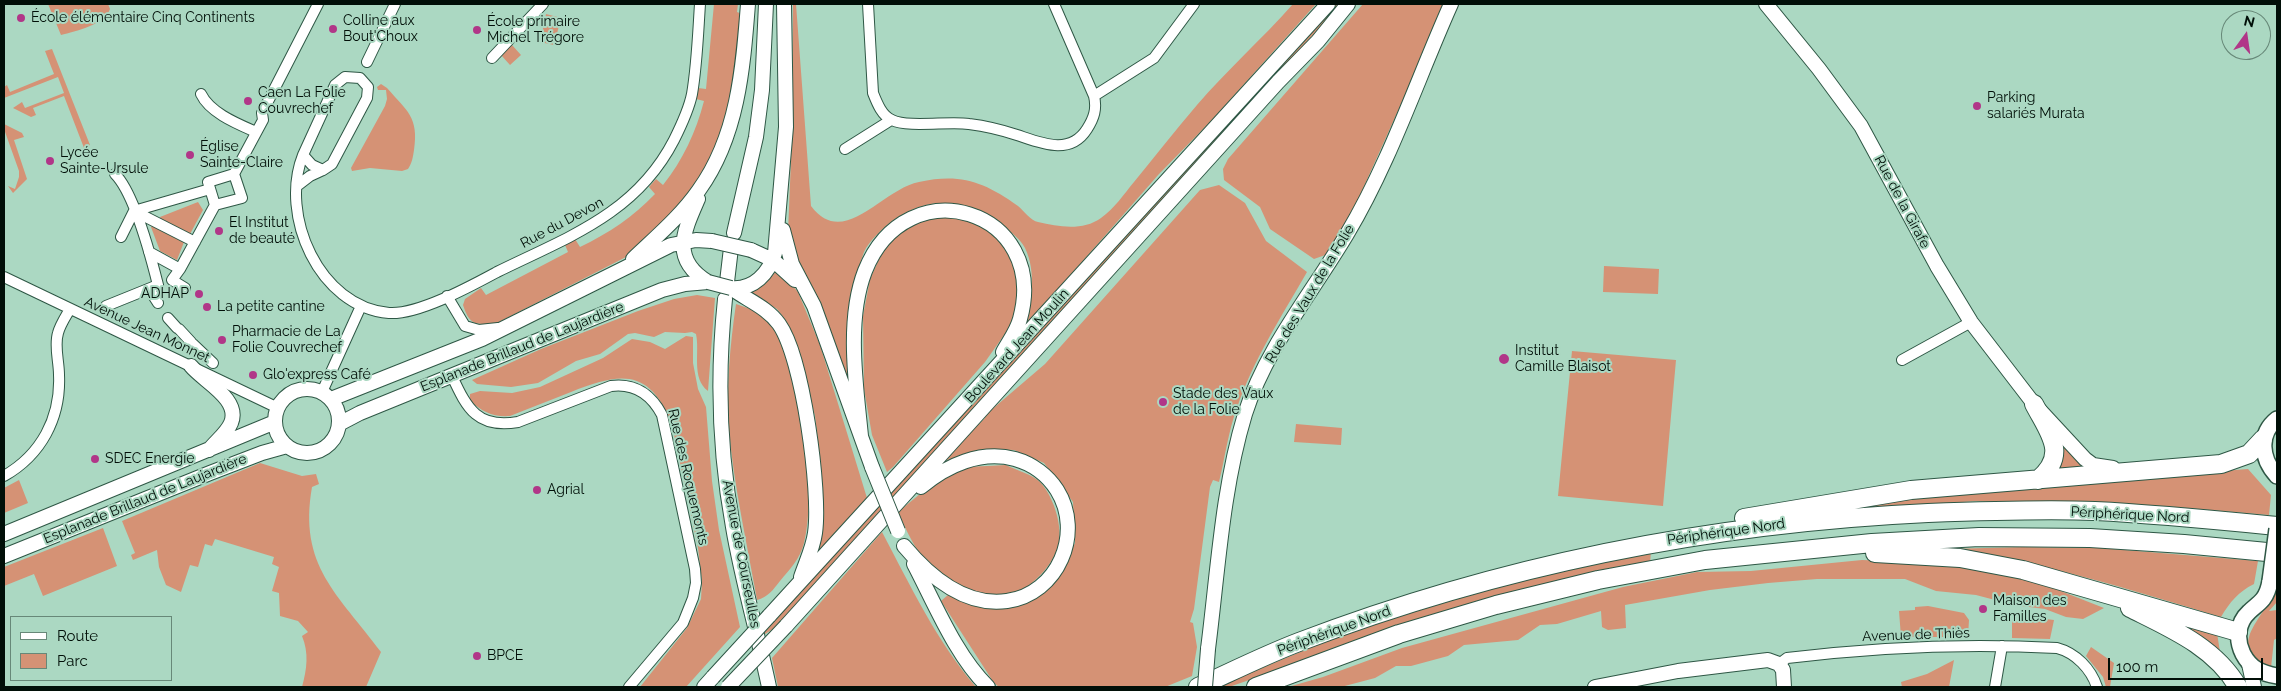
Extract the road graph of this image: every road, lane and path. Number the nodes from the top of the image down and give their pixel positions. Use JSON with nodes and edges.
{"nodes":[{"id":1,"x":318,"y":4,"type":"edge"},
{"id":2,"x":395,"y":4,"type":"edge"},
{"id":3,"x":543,"y":4,"type":"edge"},
{"id":4,"x":700,"y":4,"type":"edge"},
{"id":5,"x":748,"y":4,"type":"edge"},
{"id":6,"x":766,"y":4,"type":"edge"},
{"id":7,"x":784,"y":4,"type":"edge"},
{"id":8,"x":868,"y":4,"type":"edge"},
{"id":9,"x":1054,"y":4,"type":"edge"},
{"id":10,"x":1194,"y":4,"type":"edge"},
{"id":11,"x":1328,"y":4,"type":"edge"},
{"id":12,"x":1348,"y":4,"type":"edge"},
{"id":13,"x":1451,"y":4,"type":"edge"},
{"id":14,"x":1766,"y":4,"type":"edge"},
{"id":15,"x":492,"y":58,"type":"dead end"},
{"id":16,"x":367,"y":62,"type":"dead end"},
{"id":17,"x":201,"y":94,"type":"dead end"},
{"id":18,"x":1094,"y":96,"type":"junction"},
{"id":19,"x":891,"y":120,"type":"junction"},
{"id":20,"x":256,"y":132,"type":"junction"},
{"id":21,"x":845,"y":149,"type":"dead end"},
{"id":22,"x":303,"y":155,"type":"junction"},
{"id":23,"x":323,"y":170,"type":"junction"},
{"id":24,"x":115,"y":174,"type":"dead end"},
{"id":25,"x":234,"y":174,"type":"junction"},
{"id":26,"x":709,"y":175,"type":"junction"},
{"id":27,"x":297,"y":186,"type":"junction"},
{"id":28,"x":210,"y":190,"type":"junction"},
{"id":29,"x":215,"y":205,"type":"junction"},
{"id":30,"x":134,"y":211,"type":"junction"},
{"id":31,"x":780,"y":215,"type":"junction"},
{"id":32,"x":734,"y":233,"type":"dead end"},
{"id":33,"x":121,"y":237,"type":"dead end"},
{"id":34,"x":195,"y":242,"type":"junction"},
{"id":35,"x":683,"y":242,"type":"junction"},
{"id":36,"x":731,"y":248,"type":"dead end"},
{"id":37,"x":149,"y":252,"type":"junction"},
{"id":38,"x":773,"y":260,"type":"junction"},
{"id":39,"x":625,"y":267,"type":"junction"},
{"id":40,"x":180,"y":269,"type":"junction"},
{"id":41,"x":4,"y":278,"type":"edge"},
{"id":42,"x":172,"y":280,"type":"junction"},
{"id":43,"x":705,"y":281,"type":"junction"},
{"id":44,"x":154,"y":287,"type":"junction"},
{"id":45,"x":803,"y":287,"type":"junction"},
{"id":46,"x":185,"y":288,"type":"dead end"},
{"id":47,"x":731,"y":290,"type":"junction"},
{"id":48,"x":447,"y":296,"type":"junction"},
{"id":49,"x":106,"y":306,"type":"dead end"},
{"id":50,"x":362,"y":306,"type":"junction"},
{"id":51,"x":70,"y":309,"type":"junction"},
{"id":52,"x":183,"y":318,"type":"dead end"},
{"id":53,"x":173,"y":322,"type":"junction"},
{"id":54,"x":1971,"y":322,"type":"junction"},
{"id":55,"x":509,"y":327,"type":"junction"},
{"id":56,"x":1902,"y":360,"type":"dead end"},
{"id":57,"x":212,"y":363,"type":"dead end"},
{"id":58,"x":191,"y":366,"type":"junction"},
{"id":59,"x":452,"y":376,"type":"junction"},
{"id":60,"x":983,"y":384,"type":"junction"},
{"id":61,"x":326,"y":396,"type":"junction"},
{"id":62,"x":2034,"y":404,"type":"junction"},
{"id":63,"x":278,"y":408,"type":"junction"},
{"id":64,"x":2277,"y":419,"type":"edge"},
{"id":65,"x":275,"y":422,"type":"junction"},
{"id":66,"x":339,"y":424,"type":"junction"},
{"id":67,"x":861,"y":436,"type":"junction"},
{"id":68,"x":2264,"y":439,"type":"junction"},
{"id":69,"x":287,"y":446,"type":"junction"},
{"id":70,"x":208,"y":452,"type":"junction"},
{"id":71,"x":2128,"y":473,"type":"junction"},
{"id":72,"x":4,"y":476,"type":"edge"},
{"id":73,"x":2277,"y":476,"type":"edge"},
{"id":74,"x":2038,"y":480,"type":"junction"},
{"id":75,"x":884,"y":517,"type":"junction"},
{"id":76,"x":2277,"y":528,"type":"edge"},
{"id":77,"x":4,"y":534,"type":"edge"},
{"id":78,"x":1639,"y":545,"type":"junction"},
{"id":79,"x":904,"y":546,"type":"junction"},
{"id":80,"x":2277,"y":553,"type":"edge"},
{"id":81,"x":1765,"y":554,"type":"junction"},
{"id":82,"x":4,"y":556,"type":"edge"},
{"id":83,"x":799,"y":582,"type":"junction"},
{"id":84,"x":2092,"y":588,"type":"junction"},
{"id":85,"x":2238,"y":632,"type":"junction"},
{"id":86,"x":2002,"y":646,"type":"junction"},
{"id":87,"x":1779,"y":664,"type":"junction"},
{"id":88,"x":2249,"y":664,"type":"junction"},
{"id":89,"x":2275,"y":676,"type":"edge"},
{"id":90,"x":709,"y":682,"type":"edge"},
{"id":91,"x":630,"y":687,"type":"edge"},
{"id":92,"x":728,"y":687,"type":"edge"},
{"id":93,"x":769,"y":687,"type":"edge"},
{"id":94,"x":988,"y":687,"type":"edge"},
{"id":95,"x":1198,"y":687,"type":"edge"},
{"id":96,"x":1205,"y":687,"type":"edge"},
{"id":97,"x":1256,"y":687,"type":"edge"},
{"id":98,"x":1594,"y":687,"type":"edge"},
{"id":99,"x":1784,"y":687,"type":"edge"},
{"id":100,"x":1995,"y":687,"type":"edge"},
{"id":101,"x":2097,"y":687,"type":"edge"},
{"id":102,"x":2238,"y":687,"type":"edge"},
{"id":103,"x":2254,"y":687,"type":"edge"}],
"edges":[{"from":1,"to":20,"type":"street"},
{"from":2,"to":16,"type":"street"},
{"from":3,"to":15,"type":"street"},
{"from":4,"to":48,"type":"street","name":"Rue du Devon"},
{"from":5,"to":26,"type":"main road"},
{"from":6,"to":32,"type":"main road"},
{"from":7,"to":31,"type":"main road"},
{"from":8,"to":19,"type":"street"},
{"from":9,"to":18,"type":"street"},
{"from":10,"to":18,"type":"street"},
{"from":11,"to":60,"type":"main road","name":"Boulevard Jean Moulin"},
{"from":12,"to":75,"type":"main road"},
{"from":13,"to":96,"type":"main road","name":"Rue des Vaux de la Folie","bridge":true},
{"from":14,"to":54,"type":"main road","name":"Rue de la Girafe"},
{"from":17,"to":20,"type":"street"},
{"from":18,"to":19,"type":"street"},
{"from":19,"to":21,"type":"street"},
{"from":20,"to":25,"type":"street"},
{"from":22,"to":23,"type":"street"},
{"from":22,"to":23,"type":"street"},
{"from":22,"to":27,"type":"street"},
{"from":23,"to":27,"type":"street"},
{"from":24,"to":30,"type":"street"},
{"from":25,"to":28,"type":"street"},
{"from":25,"to":29,"type":"street"},
{"from":26,"to":35,"type":"main road"},
{"from":26,"to":39,"type":"main road"},
{"from":27,"to":50,"type":"street"},
{"from":28,"to":29,"type":"street"},
{"from":28,"to":30,"type":"street"},
{"from":29,"to":34,"type":"street"},
{"from":30,"to":33,"type":"street"},
{"from":30,"to":34,"type":"street"},
{"from":30,"to":37,"type":"street"},
{"from":31,"to":38,"type":"main road"},
{"from":31,"to":45,"type":"main road"},
{"from":34,"to":40,"type":"street"},
{"from":35,"to":38,"type":"main road","bridge":true},
{"from":35,"to":39,"type":"main road"},
{"from":35,"to":43,"type":"main road"},
{"from":36,"to":47,"type":"main road","name":"Avenue de Courseulles"},
{"from":37,"to":40,"type":"street"},
{"from":37,"to":44,"type":"street"},
{"from":38,"to":45,"type":"main road"},
{"from":38,"to":47,"type":"main road"},
{"from":39,"to":55,"type":"main road","name":"Esplanade Brillaud de Laujardière"},
{"from":40,"to":42,"type":"street"},
{"from":41,"to":51,"type":"street","name":"Avenue Jean Monnet"},
{"from":42,"to":44,"type":"street"},
{"from":42,"to":46,"type":"street"},
{"from":43,"to":47,"type":"main road","bridge":true},
{"from":43,"to":59,"type":"main road","name":"Esplanade Brillaud de Laujardière"},
{"from":44,"to":49,"type":"street"},
{"from":44,"to":53,"type":"street"},
{"from":45,"to":67,"type":"main road"},
{"from":47,"to":83,"type":"main road"},
{"from":47,"to":93,"type":"main road","name":"Avenue de Courseulles"},
{"from":48,"to":50,"type":"street","name":"Rue du Devon"},
{"from":48,"to":55,"type":"street"},
{"from":50,"to":61,"type":"street"},
{"from":51,"to":58,"type":"street","name":"Avenue Jean Monnet"},
{"from":51,"to":72,"type":"street"},
{"from":52,"to":53,"type":"street"},
{"from":53,"to":57,"type":"street"},
{"from":54,"to":56,"type":"street"},
{"from":54,"to":62,"type":"main road","name":"Rue de la Girafe"},
{"from":55,"to":61,"type":"main road","name":"Esplanade Brillaud de Laujardière"},
{"from":58,"to":63,"type":"street","name":"Avenue Jean Monnet"},
{"from":58,"to":70,"type":"main road"},
{"from":59,"to":66,"type":"main road","name":"Esplanade Brillaud de Laujardière"},
{"from":59,"to":91,"type":"street","name":"Rue des Roquemonts"},
{"from":60,"to":67,"type":"main road"},
{"from":60,"to":83,"type":"main road","name":"Boulevard Jean Moulin"},
{"from":61,"to":63,"type":"main road"},
{"from":61,"to":66,"type":"main road"},
{"from":62,"to":71,"type":"main road","name":"Rue de la Girafe"},
{"from":62,"to":74,"type":"highway"},
{"from":63,"to":65,"type":"main road"},
{"from":64,"to":68,"type":"main road"},
{"from":65,"to":69,"type":"main road"},
{"from":65,"to":70,"type":"main road","name":"Esplanade Brillaud de Laujardière"},
{"from":66,"to":69,"type":"main road"},
{"from":67,"to":79,"type":"main road","bridge":true},
{"from":68,"to":71,"type":"highway"},
{"from":68,"to":73,"type":"main road"},
{"from":69,"to":82,"type":"main road","name":"Esplanade Brillaud de Laujardière"},
{"from":70,"to":77,"type":"main road","name":"Esplanade Brillaud de Laujardière"},
{"from":71,"to":74,"type":"highway"},
{"from":74,"to":78,"type":"highway"},
{"from":75,"to":79,"type":"main road"},
{"from":75,"to":92,"type":"main road","bridge":true},
{"from":76,"to":78,"type":"highway","name":"Périphérique Nord"},
{"from":76,"to":85,"type":"main road","bridge":true},
{"from":78,"to":95,"type":"highway","name":"Périphérique Nord"},
{"from":79,"to":94,"type":"main road"},
{"from":80,"to":81,"type":"highway","name":"Périphérique Nord"},
{"from":81,"to":84,"type":"highway"},
{"from":81,"to":97,"type":"highway","name":"Périphérique Nord"},
{"from":83,"to":90,"type":"main road","name":"Boulevard Jean Moulin","bridge":true},
{"from":84,"to":85,"type":"highway"},
{"from":84,"to":102,"type":"highway"},
{"from":85,"to":88,"type":"main road"},
{"from":86,"to":87,"type":"street","name":"Avenue de Thiès"},
{"from":86,"to":100,"type":"street"},
{"from":86,"to":101,"type":"street","name":"Avenue de Thiès"},
{"from":87,"to":98,"type":"main road"},
{"from":87,"to":99,"type":"main road"},
{"from":88,"to":89,"type":"main road"},
{"from":88,"to":103,"type":"main road"}]}
